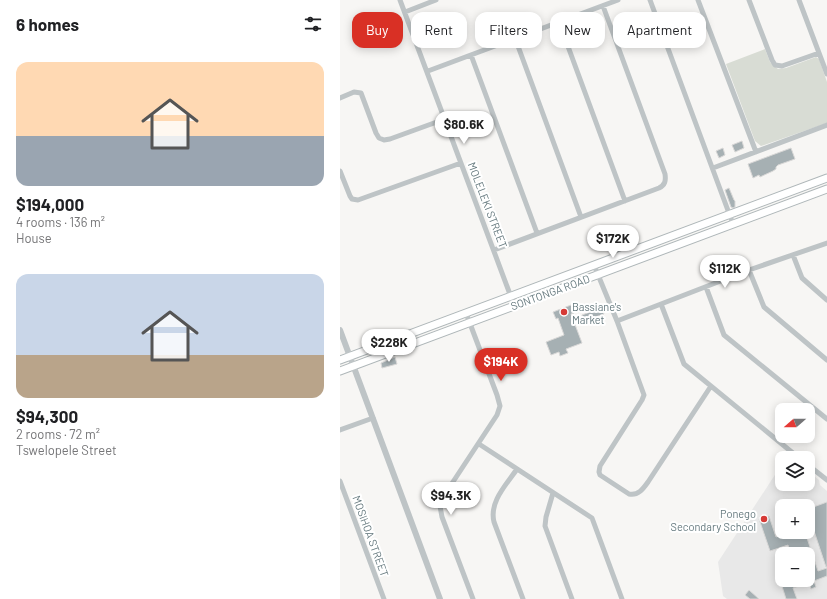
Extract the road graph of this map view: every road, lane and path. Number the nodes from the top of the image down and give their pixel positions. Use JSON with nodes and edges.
{"nodes":[{"id":1,"x":400,"y":0,"type":"edge"},
{"id":2,"x":436,"y":0,"type":"edge"},
{"id":3,"x":618,"y":0,"type":"edge"},
{"id":4,"x":650,"y":0,"type":"edge"},
{"id":5,"x":698,"y":0,"type":"edge"},
{"id":6,"x":750,"y":0,"type":"edge"},
{"id":7,"x":799,"y":0,"type":"edge"},
{"id":8,"x":603,"y":6,"type":"junction"},
{"id":9,"x":405,"y":12,"type":"junction"},
{"id":10,"x":586,"y":12,"type":"edge"},
{"id":11,"x":489,"y":48,"type":"edge"},
{"id":12,"x":519,"y":48,"type":"edge"},
{"id":13,"x":569,"y":48,"type":"edge"},
{"id":14,"x":819,"y":53,"type":"junction"},
{"id":15,"x":471,"y":55,"type":"junction"},
{"id":16,"x":428,"y":71,"type":"junction"},
{"id":17,"x":827,"y":74,"type":"edge"},
{"id":18,"x":340,"y":98,"type":"edge"},
{"id":19,"x":445,"y":119,"type":"junction"},
{"id":20,"x":827,"y":125,"type":"edge"},
{"id":21,"x":756,"y":152,"type":"junction"},
{"id":22,"x":461,"y":163,"type":"junction"},
{"id":23,"x":713,"y":168,"type":"junction"},
{"id":24,"x":340,"y":171,"type":"edge"},
{"id":25,"x":827,"y":178,"type":"edge"},
{"id":26,"x":827,"y":189,"type":"edge"},
{"id":27,"x":625,"y":201,"type":"junction"},
{"id":28,"x":730,"y":214,"type":"junction"},
{"id":29,"x":581,"y":217,"type":"junction"},
{"id":30,"x":733,"y":224,"type":"junction"},
{"id":31,"x":537,"y":233,"type":"junction"},
{"id":32,"x":827,"y":243,"type":"edge"},
{"id":33,"x":494,"y":250,"type":"junction"},
{"id":34,"x":793,"y":255,"type":"junction"},
{"id":35,"x":594,"y":265,"type":"junction"},
{"id":36,"x":749,"y":270,"type":"junction"},
{"id":37,"x":598,"y":275,"type":"junction"},
{"id":38,"x":706,"y":287,"type":"junction"},
{"id":39,"x":511,"y":297,"type":"junction"},
{"id":40,"x":826,"y":298,"type":"edge"},
{"id":41,"x":662,"y":304,"type":"junction"},
{"id":42,"x":514,"y":305,"type":"junction"},
{"id":43,"x":466,"y":314,"type":"junction"},
{"id":44,"x":617,"y":321,"type":"junction"},
{"id":45,"x":469,"y":322,"type":"junction"},
{"id":46,"x":340,"y":330,"type":"edge"},
{"id":47,"x":350,"y":356,"type":"junction"},
{"id":48,"x":340,"y":360,"type":"edge"},
{"id":49,"x":827,"y":360,"type":"edge"},
{"id":50,"x":354,"y":365,"type":"junction"},
{"id":51,"x":340,"y":371,"type":"edge"},
{"id":52,"x":710,"y":386,"type":"junction"},
{"id":53,"x":373,"y":418,"type":"junction"},
{"id":54,"x":827,"y":419,"type":"edge"},
{"id":55,"x":340,"y":430,"type":"edge"},
{"id":56,"x":479,"y":444,"type":"junction"},
{"id":57,"x":790,"y":451,"type":"edge"},
{"id":58,"x":517,"y":469,"type":"junction"},
{"id":59,"x":815,"y":471,"type":"edge"},
{"id":60,"x":827,"y":480,"type":"edge"},
{"id":61,"x":340,"y":481,"type":"edge"},
{"id":62,"x":553,"y":493,"type":"junction"},
{"id":63,"x":384,"y":599,"type":"edge"},
{"id":64,"x":440,"y":599,"type":"edge"},
{"id":65,"x":473,"y":599,"type":"edge"},
{"id":66,"x":523,"y":599,"type":"edge"},
{"id":67,"x":572,"y":599,"type":"edge"},
{"id":68,"x":622,"y":599,"type":"edge"}],
"edges":[{"from":1,"to":9,"type":"street","name":"MOLELEKI STREET"},
{"from":2,"to":9,"type":"street"},
{"from":3,"to":8,"type":"street"},
{"from":4,"to":23,"type":"street"},
{"from":5,"to":21,"type":"street"},
{"from":6,"to":14,"type":"street"},
{"from":7,"to":14,"type":"street"},
{"from":8,"to":10,"type":"street"},
{"from":8,"to":27,"type":"street"},
{"from":9,"to":16,"type":"street","name":"MOLELEKI STREET"},
{"from":11,"to":15,"type":"street"},
{"from":12,"to":29,"type":"street"},
{"from":13,"to":27,"type":"street"},
{"from":14,"to":17,"type":"street"},
{"from":15,"to":16,"type":"street"},
{"from":15,"to":31,"type":"street"},
{"from":16,"to":19,"type":"street","name":"MOLELEKI STREET"},
{"from":18,"to":19,"type":"street"},
{"from":19,"to":22,"type":"street","name":"MOLELEKI STREET"},
{"from":20,"to":21,"type":"street"},
{"from":21,"to":23,"type":"street"},
{"from":22,"to":24,"type":"street"},
{"from":22,"to":33,"type":"street","name":"MOLELEKI STREET"},
{"from":23,"to":28,"type":"street"},
{"from":25,"to":28,"type":"main road","name":"SONTONGA ROAD"},
{"from":26,"to":30,"type":"main road","name":"SONTONGA ROAD"},
{"from":27,"to":29,"type":"street"},
{"from":28,"to":30,"type":"street"},
{"from":28,"to":35,"type":"main road","name":"SONTONGA ROAD"},
{"from":29,"to":31,"type":"street"},
{"from":30,"to":37,"type":"main road","name":"SONTONGA ROAD"},
{"from":31,"to":33,"type":"street"},
{"from":32,"to":34,"type":"street"},
{"from":33,"to":39,"type":"street","name":"MOLELEKI STREET"},
{"from":34,"to":36,"type":"street"},
{"from":34,"to":40,"type":"street"},
{"from":35,"to":37,"type":"street"},
{"from":35,"to":39,"type":"main road","name":"SONTONGA ROAD"},
{"from":36,"to":38,"type":"street"},
{"from":36,"to":49,"type":"street"},
{"from":37,"to":42,"type":"main road","name":"SONTONGA ROAD"},
{"from":37,"to":44,"type":"street"},
{"from":38,"to":41,"type":"street"},
{"from":38,"to":54,"type":"street"},
{"from":39,"to":42,"type":"street","name":"MOLELEKI STREET"},
{"from":39,"to":43,"type":"main road","name":"SONTONGA ROAD"},
{"from":41,"to":44,"type":"street"},
{"from":41,"to":52,"type":"street"},
{"from":42,"to":45,"type":"main road","name":"SONTONGA ROAD"},
{"from":43,"to":45,"type":"street"},
{"from":43,"to":47,"type":"main road","name":"SONTONGA ROAD"},
{"from":44,"to":52,"type":"street"},
{"from":45,"to":50,"type":"main road","name":"SONTONGA ROAD"},
{"from":45,"to":56,"type":"street"},
{"from":46,"to":47,"type":"street"},
{"from":47,"to":48,"type":"main road","name":"SONTONGA ROAD"},
{"from":47,"to":50,"type":"street"},
{"from":50,"to":51,"type":"main road","name":"SONTONGA ROAD"},
{"from":50,"to":53,"type":"street"},
{"from":52,"to":57,"type":"street"},
{"from":53,"to":55,"type":"street"},
{"from":53,"to":64,"type":"street"},
{"from":56,"to":58,"type":"street"},
{"from":56,"to":65,"type":"street"},
{"from":58,"to":62,"type":"street"},
{"from":58,"to":66,"type":"street"},
{"from":59,"to":60,"type":"street"},
{"from":61,"to":63,"type":"street","name":"MOSIHOA STREET"},
{"from":62,"to":67,"type":"street"},
{"from":62,"to":68,"type":"street"}]}
